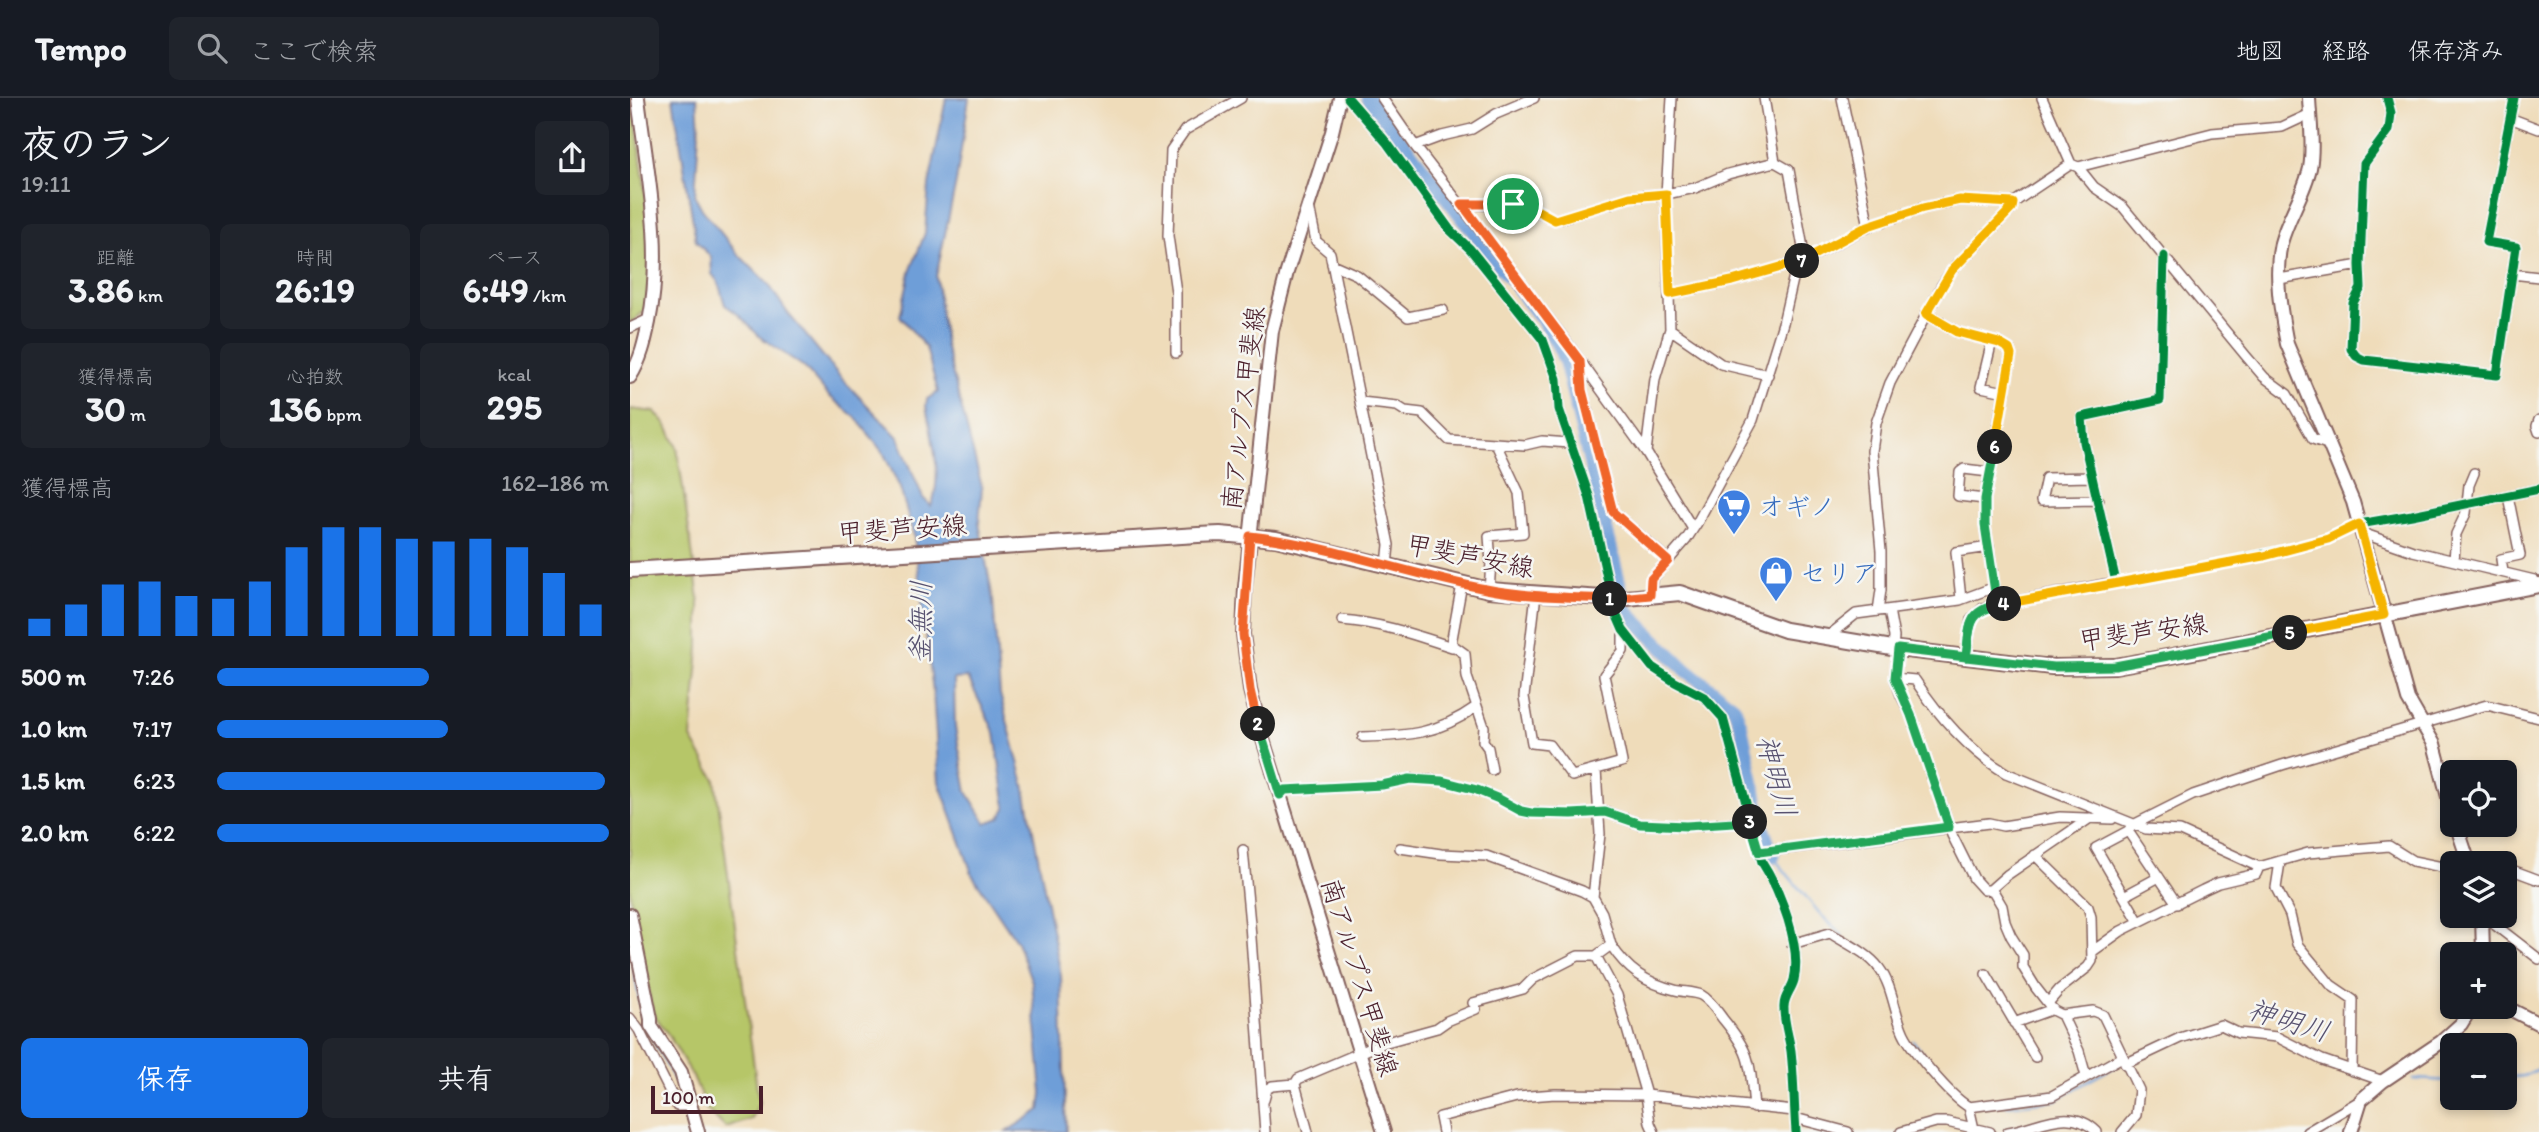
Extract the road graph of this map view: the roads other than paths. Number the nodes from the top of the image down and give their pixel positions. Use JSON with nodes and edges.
{"nodes":[{"id":1,"x":638,"y":98,"type":"edge"},
{"id":2,"x":1241,"y":98,"type":"edge"},
{"id":3,"x":1340,"y":98,"type":"edge"},
{"id":4,"x":1348,"y":98,"type":"edge"},
{"id":5,"x":1382,"y":98,"type":"edge"},
{"id":6,"x":1534,"y":98,"type":"edge"},
{"id":7,"x":1672,"y":98,"type":"edge"},
{"id":8,"x":1764,"y":98,"type":"edge"},
{"id":9,"x":1842,"y":98,"type":"edge"},
{"id":10,"x":2042,"y":98,"type":"edge"},
{"id":11,"x":2309,"y":98,"type":"edge"},
{"id":12,"x":2387,"y":98,"type":"edge"},
{"id":13,"x":2514,"y":98,"type":"edge"},
{"id":14,"x":2310,"y":114,"type":"junction"},
{"id":15,"x":2510,"y":118,"type":"junction"},
{"id":16,"x":2539,"y":129,"type":"edge"},
{"id":17,"x":1415,"y":146,"type":"junction"},
{"id":18,"x":1775,"y":162,"type":"junction"},
{"id":19,"x":2075,"y":165,"type":"junction"},
{"id":20,"x":1666,"y":194,"type":"junction"},
{"id":21,"x":2013,"y":203,"type":"junction"},
{"id":22,"x":1309,"y":204,"type":"junction"},
{"id":23,"x":1462,"y":204,"type":"junction"},
{"id":24,"x":1868,"y":226,"type":"junction"},
{"id":25,"x":2164,"y":256,"type":"junction"},
{"id":26,"x":1804,"y":260,"type":"junction"},
{"id":27,"x":1332,"y":264,"type":"junction"},
{"id":28,"x":2360,"y":265,"type":"junction"},
{"id":29,"x":2512,"y":274,"type":"junction"},
{"id":30,"x":2539,"y":276,"type":"edge"},
{"id":31,"x":2279,"y":279,"type":"junction"},
{"id":32,"x":1670,"y":294,"type":"junction"},
{"id":33,"x":1443,"y":310,"type":"dead end"},
{"id":34,"x":1926,"y":314,"type":"junction"},
{"id":35,"x":649,"y":318,"type":"junction"},
{"id":36,"x":630,"y":328,"type":"edge"},
{"id":37,"x":1670,"y":330,"type":"junction"},
{"id":38,"x":1992,"y":341,"type":"junction"},
{"id":39,"x":1177,"y":353,"type":"dead end"},
{"id":40,"x":1580,"y":361,"type":"junction"},
{"id":41,"x":1768,"y":375,"type":"junction"},
{"id":42,"x":630,"y":377,"type":"edge"},
{"id":43,"x":2005,"y":392,"type":"junction"},
{"id":44,"x":1361,"y":402,"type":"junction"},
{"id":45,"x":2539,"y":420,"type":"edge"},
{"id":46,"x":2539,"y":432,"type":"edge"},
{"id":47,"x":1569,"y":443,"type":"junction"},
{"id":48,"x":1496,"y":444,"type":"junction"},
{"id":49,"x":2330,"y":445,"type":"junction"},
{"id":50,"x":1646,"y":452,"type":"junction"},
{"id":51,"x":1989,"y":472,"type":"junction"},
{"id":52,"x":2473,"y":473,"type":"dead end"},
{"id":53,"x":2092,"y":477,"type":"junction"},
{"id":54,"x":2539,"y":489,"type":"edge"},
{"id":55,"x":2508,"y":496,"type":"junction"},
{"id":56,"x":1985,"y":499,"type":"junction"},
{"id":57,"x":2099,"y":500,"type":"junction"},
{"id":58,"x":2467,"y":505,"type":"junction"},
{"id":59,"x":2360,"y":528,"type":"junction"},
{"id":60,"x":1693,"y":529,"type":"junction"},
{"id":61,"x":1250,"y":536,"type":"junction"},
{"id":62,"x":1989,"y":547,"type":"junction"},
{"id":63,"x":2454,"y":560,"type":"junction"},
{"id":64,"x":1668,"y":561,"type":"junction"},
{"id":65,"x":1387,"y":565,"type":"junction"},
{"id":66,"x":630,"y":570,"type":"edge"},
{"id":67,"x":2503,"y":572,"type":"junction"},
{"id":68,"x":2116,"y":582,"type":"junction"},
{"id":69,"x":1462,"y":584,"type":"junction"},
{"id":70,"x":2537,"y":585,"type":"edge"},
{"id":71,"x":1995,"y":587,"type":"junction"},
{"id":72,"x":1489,"y":590,"type":"junction"},
{"id":73,"x":1536,"y":594,"type":"junction"},
{"id":74,"x":1650,"y":595,"type":"junction"},
{"id":75,"x":1612,"y":599,"type":"junction"},
{"id":76,"x":1961,"y":599,"type":"junction"},
{"id":77,"x":1997,"y":605,"type":"junction"},
{"id":78,"x":1884,"y":610,"type":"junction"},
{"id":79,"x":2384,"y":615,"type":"junction"},
{"id":80,"x":1342,"y":620,"type":"dead end"},
{"id":81,"x":1623,"y":630,"type":"junction"},
{"id":82,"x":1827,"y":637,"type":"junction"},
{"id":83,"x":1452,"y":647,"type":"junction"},
{"id":84,"x":1896,"y":648,"type":"junction"},
{"id":85,"x":1966,"y":657,"type":"junction"},
{"id":86,"x":1895,"y":678,"type":"junction"},
{"id":87,"x":1476,"y":707,"type":"junction"},
{"id":88,"x":2539,"y":718,"type":"edge"},
{"id":89,"x":2424,"y":724,"type":"junction"},
{"id":90,"x":1363,"y":737,"type":"dead end"},
{"id":91,"x":2440,"y":767,"type":"edge"},
{"id":92,"x":1492,"y":770,"type":"dead end"},
{"id":93,"x":1596,"y":770,"type":"junction"},
{"id":94,"x":1280,"y":795,"type":"junction"},
{"id":95,"x":1598,"y":813,"type":"junction"},
{"id":96,"x":2090,"y":818,"type":"junction"},
{"id":97,"x":2118,"y":820,"type":"junction"},
{"id":98,"x":1751,"y":822,"type":"junction"},
{"id":99,"x":1949,"y":827,"type":"junction"},
{"id":100,"x":2131,"y":828,"type":"junction"},
{"id":101,"x":1400,"y":848,"type":"dead end"},
{"id":102,"x":1243,"y":850,"type":"dead end"},
{"id":103,"x":1760,"y":852,"type":"junction"},
{"id":104,"x":2035,"y":855,"type":"junction"},
{"id":105,"x":2280,"y":862,"type":"junction"},
{"id":106,"x":2259,"y":867,"type":"junction"},
{"id":107,"x":2440,"y":867,"type":"edge"},
{"id":108,"x":2517,"y":871,"type":"edge"},
{"id":109,"x":2159,"y":877,"type":"junction"},
{"id":110,"x":2539,"y":880,"type":"edge"},
{"id":111,"x":1992,"y":888,"type":"junction"},
{"id":112,"x":2124,"y":896,"type":"junction"},
{"id":113,"x":1593,"y":897,"type":"junction"},
{"id":114,"x":2177,"y":904,"type":"junction"},
{"id":115,"x":630,"y":915,"type":"edge"},
{"id":116,"x":2140,"y":922,"type":"junction"},
{"id":117,"x":2498,"y":928,"type":"edge"},
{"id":118,"x":1793,"y":944,"type":"junction"},
{"id":119,"x":633,"y":945,"type":"edge"},
{"id":120,"x":1611,"y":945,"type":"junction"},
{"id":121,"x":2092,"y":951,"type":"junction"},
{"id":122,"x":1596,"y":956,"type":"junction"},
{"id":123,"x":2539,"y":960,"type":"edge"},
{"id":124,"x":1986,"y":974,"type":"dead end"},
{"id":125,"x":2050,"y":1006,"type":"junction"},
{"id":126,"x":2517,"y":1013,"type":"edge"},
{"id":127,"x":2062,"y":1015,"type":"junction"},
{"id":128,"x":651,"y":1019,"type":"junction"},
{"id":129,"x":2464,"y":1019,"type":"edge"},
{"id":130,"x":632,"y":1020,"type":"edge"},
{"id":131,"x":2014,"y":1023,"type":"junction"},
{"id":132,"x":2539,"y":1024,"type":"edge"},
{"id":133,"x":1360,"y":1053,"type":"junction"},
{"id":134,"x":2035,"y":1057,"type":"dead end"},
{"id":135,"x":2124,"y":1060,"type":"junction"},
{"id":136,"x":2352,"y":1070,"type":"junction"},
{"id":137,"x":2085,"y":1076,"type":"junction"},
{"id":138,"x":2383,"y":1080,"type":"junction"},
{"id":139,"x":1295,"y":1084,"type":"junction"},
{"id":140,"x":1646,"y":1096,"type":"junction"},
{"id":141,"x":2361,"y":1100,"type":"junction"},
{"id":142,"x":692,"y":1107,"type":"junction"},
{"id":143,"x":1969,"y":1107,"type":"junction"},
{"id":144,"x":1754,"y":1108,"type":"junction"},
{"id":145,"x":1795,"y":1115,"type":"junction"},
{"id":146,"x":1974,"y":1129,"type":"junction"},
{"id":147,"x":1264,"y":1130,"type":"edge"},
{"id":148,"x":698,"y":1132,"type":"edge"},
{"id":149,"x":1308,"y":1132,"type":"edge"},
{"id":150,"x":1384,"y":1132,"type":"edge"},
{"id":151,"x":1443,"y":1132,"type":"edge"},
{"id":152,"x":1654,"y":1132,"type":"edge"},
{"id":153,"x":1796,"y":1132,"type":"edge"},
{"id":154,"x":1848,"y":1132,"type":"edge"},
{"id":155,"x":1901,"y":1132,"type":"edge"},
{"id":156,"x":1990,"y":1132,"type":"edge"},
{"id":157,"x":2008,"y":1132,"type":"edge"},
{"id":158,"x":2097,"y":1132,"type":"edge"},
{"id":159,"x":2122,"y":1132,"type":"edge"},
{"id":160,"x":2307,"y":1132,"type":"edge"},
{"id":161,"x":2351,"y":1132,"type":"edge"}],
"edges":[{"from":1,"to":35,"type":"main road"},
{"from":2,"to":39,"type":"street"},
{"from":3,"to":22,"type":"main road","name":"南アルプス甲斐線"},
{"from":4,"to":47,"type":"street"},
{"from":5,"to":17,"type":"street"},
{"from":6,"to":17,"type":"street"},
{"from":7,"to":20,"type":"street"},
{"from":8,"to":18,"type":"street"},
{"from":9,"to":24,"type":"street"},
{"from":10,"to":19,"type":"street"},
{"from":11,"to":14,"type":"main road"},
{"from":12,"to":28,"type":"street"},
{"from":13,"to":15,"type":"street"},
{"from":14,"to":19,"type":"street"},
{"from":14,"to":31,"type":"main road"},
{"from":15,"to":16,"type":"street"},
{"from":15,"to":29,"type":"street"},
{"from":17,"to":23,"type":"street"},
{"from":18,"to":20,"type":"street"},
{"from":18,"to":26,"type":"street"},
{"from":19,"to":21,"type":"street"},
{"from":19,"to":25,"type":"street"},
{"from":20,"to":23,"type":"street"},
{"from":20,"to":32,"type":"street"},
{"from":21,"to":24,"type":"street"},
{"from":21,"to":34,"type":"street"},
{"from":22,"to":27,"type":"street"},
{"from":22,"to":61,"type":"main road","name":"南アルプス甲斐線"},
{"from":23,"to":40,"type":"street"},
{"from":24,"to":26,"type":"street"},
{"from":25,"to":49,"type":"street"},
{"from":25,"to":53,"type":"street"},
{"from":26,"to":32,"type":"street"},
{"from":26,"to":41,"type":"street"},
{"from":27,"to":33,"type":"street"},
{"from":27,"to":44,"type":"street"},
{"from":28,"to":29,"type":"street"},
{"from":28,"to":31,"type":"street"},
{"from":29,"to":30,"type":"street"},
{"from":31,"to":49,"type":"main road"},
{"from":32,"to":37,"type":"street"},
{"from":34,"to":38,"type":"street"},
{"from":34,"to":78,"type":"street"},
{"from":35,"to":36,"type":"street"},
{"from":35,"to":42,"type":"main road"},
{"from":37,"to":41,"type":"street"},
{"from":37,"to":50,"type":"street"},
{"from":38,"to":43,"type":"street"},
{"from":38,"to":43,"type":"street"},
{"from":40,"to":50,"type":"street"},
{"from":40,"to":64,"type":"street"},
{"from":41,"to":60,"type":"street"},
{"from":43,"to":51,"type":"street"},
{"from":44,"to":48,"type":"street"},
{"from":44,"to":65,"type":"street"},
{"from":45,"to":46,"type":"street"},
{"from":47,"to":48,"type":"street"},
{"from":47,"to":75,"type":"street"},
{"from":48,"to":72,"type":"street"},
{"from":49,"to":59,"type":"main road"},
{"from":50,"to":60,"type":"street"},
{"from":51,"to":56,"type":"street"},
{"from":51,"to":56,"type":"street"},
{"from":52,"to":58,"type":"street"},
{"from":53,"to":57,"type":"street"},
{"from":53,"to":57,"type":"street"},
{"from":54,"to":55,"type":"street"},
{"from":55,"to":58,"type":"street"},
{"from":55,"to":67,"type":"street"},
{"from":56,"to":62,"type":"street"},
{"from":57,"to":68,"type":"street"},
{"from":58,"to":59,"type":"street"},
{"from":58,"to":63,"type":"street"},
{"from":59,"to":63,"type":"street"},
{"from":59,"to":68,"type":"street"},
{"from":59,"to":79,"type":"main road"},
{"from":60,"to":64,"type":"street"},
{"from":61,"to":65,"type":"main road","name":"甲斐芦安線"},
{"from":61,"to":66,"type":"main road","name":"甲斐芦安線"},
{"from":61,"to":94,"type":"main road","name":"南アルプス甲斐線"},
{"from":62,"to":71,"type":"street"},
{"from":62,"to":76,"type":"street"},
{"from":63,"to":67,"type":"street"},
{"from":64,"to":74,"type":"street"},
{"from":65,"to":69,"type":"main road","name":"甲斐芦安線"},
{"from":67,"to":70,"type":"street"},
{"from":68,"to":77,"type":"street"},
{"from":69,"to":72,"type":"main road","name":"甲斐芦安線"},
{"from":69,"to":83,"type":"street"},
{"from":70,"to":79,"type":"main road","name":"甲斐芦安線"},
{"from":71,"to":76,"type":"street"},
{"from":71,"to":77,"type":"street"},
{"from":72,"to":73,"type":"main road","name":"甲斐芦安線"},
{"from":73,"to":75,"type":"main road","name":"甲斐芦安線"},
{"from":73,"to":93,"type":"street"},
{"from":74,"to":75,"type":"main road","name":"甲斐芦安線"},
{"from":74,"to":82,"type":"main road","name":"甲斐芦安線"},
{"from":75,"to":81,"type":"street"},
{"from":76,"to":78,"type":"street"},
{"from":77,"to":85,"type":"street"},
{"from":78,"to":82,"type":"street"},
{"from":78,"to":84,"type":"street"},
{"from":79,"to":85,"type":"main road","name":"甲斐芦安線"},
{"from":79,"to":89,"type":"main road"},
{"from":80,"to":83,"type":"street"},
{"from":81,"to":93,"type":"street"},
{"from":81,"to":98,"type":"street"},
{"from":82,"to":84,"type":"main road","name":"甲斐芦安線"},
{"from":83,"to":87,"type":"street"},
{"from":84,"to":85,"type":"main road","name":"甲斐芦安線"},
{"from":84,"to":86,"type":"street"},
{"from":86,"to":97,"type":"street"},
{"from":86,"to":99,"type":"street"},
{"from":87,"to":90,"type":"street"},
{"from":87,"to":92,"type":"street"},
{"from":88,"to":89,"type":"street"},
{"from":89,"to":91,"type":"main road"},
{"from":89,"to":100,"type":"street"},
{"from":93,"to":95,"type":"street"},
{"from":94,"to":95,"type":"street"},
{"from":94,"to":133,"type":"main road","name":"南アルプス甲斐線"},
{"from":95,"to":98,"type":"street"},
{"from":95,"to":113,"type":"street"},
{"from":96,"to":97,"type":"street"},
{"from":96,"to":99,"type":"street"},
{"from":96,"to":104,"type":"street"},
{"from":97,"to":100,"type":"street"},
{"from":98,"to":103,"type":"street"},
{"from":99,"to":103,"type":"street"},
{"from":99,"to":111,"type":"street"},
{"from":100,"to":106,"type":"street"},
{"from":100,"to":109,"type":"street"},
{"from":100,"to":112,"type":"street"},
{"from":101,"to":113,"type":"street"},
{"from":102,"to":147,"type":"street"},
{"from":103,"to":118,"type":"street"},
{"from":104,"to":111,"type":"street"},
{"from":104,"to":121,"type":"street"},
{"from":105,"to":106,"type":"street"},
{"from":105,"to":107,"type":"street"},
{"from":105,"to":136,"type":"street"},
{"from":106,"to":114,"type":"street"},
{"from":108,"to":110,"type":"street"},
{"from":109,"to":112,"type":"street"},
{"from":109,"to":114,"type":"street"},
{"from":111,"to":125,"type":"street"},
{"from":112,"to":116,"type":"street"},
{"from":113,"to":120,"type":"street"},
{"from":114,"to":116,"type":"street"},
{"from":115,"to":119,"type":"main road"},
{"from":116,"to":121,"type":"street"},
{"from":117,"to":123,"type":"street"},
{"from":118,"to":143,"type":"street"},
{"from":118,"to":145,"type":"street"},
{"from":119,"to":128,"type":"main road"},
{"from":120,"to":122,"type":"street"},
{"from":120,"to":144,"type":"street"},
{"from":121,"to":125,"type":"street"},
{"from":122,"to":133,"type":"street"},
{"from":122,"to":140,"type":"street"},
{"from":124,"to":131,"type":"street"},
{"from":125,"to":127,"type":"street"},
{"from":125,"to":131,"type":"street"},
{"from":126,"to":132,"type":"main road"},
{"from":127,"to":135,"type":"street"},
{"from":127,"to":137,"type":"street"},
{"from":128,"to":130,"type":"street"},
{"from":128,"to":142,"type":"main road"},
{"from":129,"to":138,"type":"main road"},
{"from":130,"to":142,"type":"street"},
{"from":131,"to":134,"type":"street"},
{"from":133,"to":139,"type":"street"},
{"from":133,"to":150,"type":"main road","name":"南アルプス甲斐線"},
{"from":135,"to":136,"type":"street"},
{"from":135,"to":137,"type":"street"},
{"from":135,"to":159,"type":"street"},
{"from":136,"to":138,"type":"street"},
{"from":137,"to":143,"type":"street"},
{"from":138,"to":141,"type":"main road"},
{"from":139,"to":147,"type":"street"},
{"from":139,"to":149,"type":"street"},
{"from":140,"to":144,"type":"street"},
{"from":140,"to":151,"type":"street"},
{"from":140,"to":152,"type":"street"},
{"from":141,"to":160,"type":"street"},
{"from":141,"to":161,"type":"main road"},
{"from":142,"to":148,"type":"main road"},
{"from":143,"to":146,"type":"street"},
{"from":144,"to":145,"type":"street"},
{"from":145,"to":153,"type":"street"},
{"from":145,"to":154,"type":"street"},
{"from":146,"to":155,"type":"street"},
{"from":146,"to":156,"type":"street"},
{"from":157,"to":158,"type":"street"}]}
